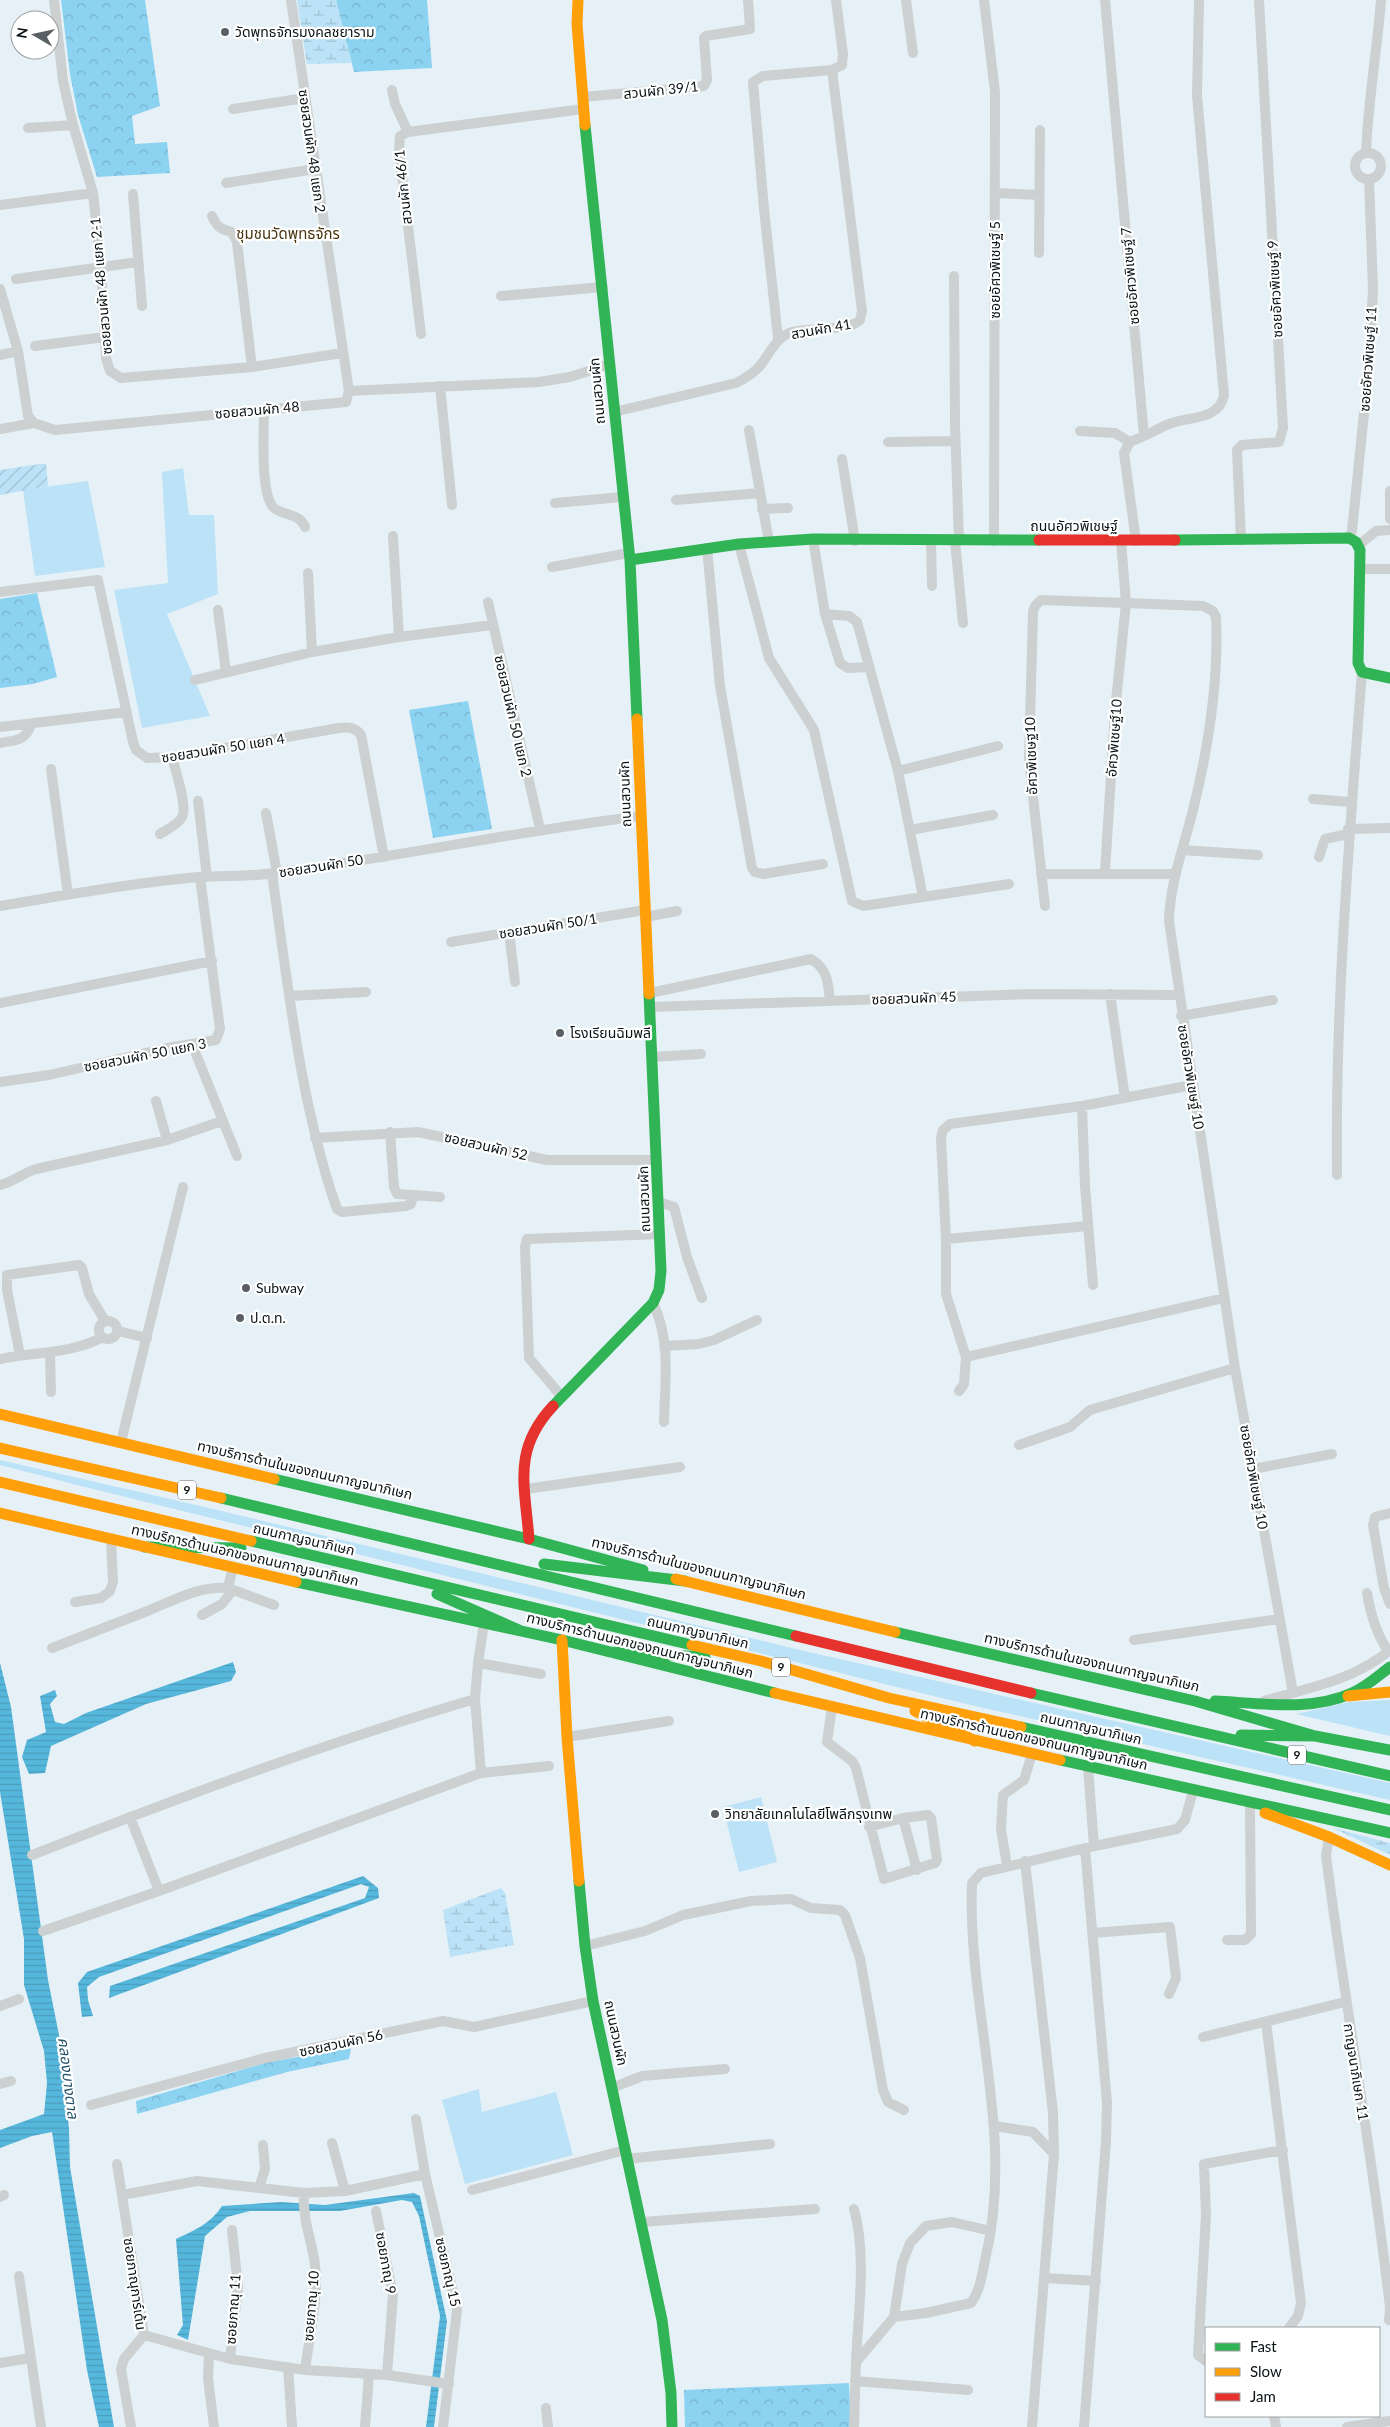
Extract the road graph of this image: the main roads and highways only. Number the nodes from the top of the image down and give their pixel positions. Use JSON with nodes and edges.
{"nodes":[{"id":1,"x":578,"y":0,"type":"edge"},
{"id":2,"x":630,"y":556,"type":"junction"},
{"id":3,"x":1390,"y":678,"type":"edge"},
{"id":4,"x":2,"y":1414,"type":"edge"},
{"id":5,"x":0,"y":1448,"type":"edge"},
{"id":6,"x":0,"y":1482,"type":"edge"},
{"id":7,"x":0,"y":1513,"type":"edge"},
{"id":8,"x":529,"y":1539,"type":"junction"},
{"id":9,"x":144,"y":1547,"type":"junction"},
{"id":10,"x":274,"y":1548,"type":"junction"},
{"id":11,"x":467,"y":1555,"type":"junction"},
{"id":12,"x":399,"y":1577,"type":"junction"},
{"id":13,"x":685,"y":1581,"type":"junction"},
{"id":14,"x":519,"y":1630,"type":"junction"},
{"id":15,"x":562,"y":1640,"type":"junction"},
{"id":16,"x":610,"y":1652,"type":"junction"},
{"id":17,"x":750,"y":1659,"type":"junction"},
{"id":18,"x":1390,"y":1667,"type":"edge"},
{"id":19,"x":1390,"y":1692,"type":"edge"},
{"id":20,"x":1347,"y":1696,"type":"junction"},
{"id":21,"x":889,"y":1698,"type":"junction"},
{"id":22,"x":1195,"y":1700,"type":"junction"},
{"id":23,"x":1203,"y":1734,"type":"junction"},
{"id":24,"x":1315,"y":1736,"type":"junction"},
{"id":25,"x":975,"y":1741,"type":"junction"},
{"id":26,"x":1390,"y":1750,"type":"edge"},
{"id":27,"x":1390,"y":1776,"type":"edge"},
{"id":28,"x":1228,"y":1798,"type":"junction"},
{"id":29,"x":1390,"y":1810,"type":"edge"},
{"id":30,"x":1390,"y":1833,"type":"edge"},
{"id":31,"x":1390,"y":1865,"type":"edge"},
{"id":32,"x":672,"y":2427,"type":"edge"}],
"edges":[{"from":1,"to":2,"type":"main road","name":"ถนนสวนผัก"},
{"from":2,"to":3,"type":"main road","name":"ถนนอัศวพิเชษฐ์"},
{"from":2,"to":8,"type":"main road","name":"ถนนสวนผัก"},
{"from":4,"to":8,"type":"main road","name":"ทางบริการด้านในของถนนกาญจนาภิเษก"},
{"from":5,"to":11,"type":"main road","name":"ถนนกาญจนาภิเษก","number":"9"},
{"from":6,"to":10,"type":"main road","name":"ถนนกาญจนาภิเษก","number":"9"},
{"from":7,"to":9,"type":"main road","name":"ทางบริการด้านนอกของถนนกาญจนาภิเษก"},
{"from":8,"to":13,"type":"main road","name":"ทางบริการด้านในของถนนกาญจนาภิเษก"},
{"from":9,"to":10,"type":"main road"},
{"from":9,"to":14,"type":"main road","name":"ทางบริการด้านนอกของถนนกาญจนาภิเษก"},
{"from":10,"to":12,"type":"main road","name":"ถนนกาญจนาภิเษก","number":"9"},
{"from":11,"to":13,"type":"main road"},
{"from":11,"to":23,"type":"main road","name":"ถนนกาญจนาภิเษก","number":"9"},
{"from":12,"to":14,"type":"main road"},
{"from":12,"to":17,"type":"main road","name":"ถนนกาญจนาภิเษก","number":"9"},
{"from":13,"to":22,"type":"main road","name":"ทางบริการด้านในของถนนกาญจนาภิเษก"},
{"from":14,"to":15,"type":"main road","name":"ทางบริการด้านนอกของถนนกาญจนาภิเษก"},
{"from":15,"to":16,"type":"main road","name":"ทางบริการด้านนอกของถนนกาญจนาภิเษก"},
{"from":15,"to":32,"type":"main road","name":"ถนนสวนผัก"},
{"from":16,"to":17,"type":"main road"},
{"from":16,"to":25,"type":"main road","name":"ทางบริการด้านนอกของถนนกาญจนาภิเษก"},
{"from":17,"to":21,"type":"main road","name":"ถนนกาญจนาภิเษก","number":"9"},
{"from":18,"to":20,"type":"main road"},
{"from":19,"to":20,"type":"main road"},
{"from":20,"to":22,"type":"main road"},
{"from":21,"to":25,"type":"main road"},
{"from":21,"to":29,"type":"main road","name":"ถนนกาญจนาภิเษก","number":"9"},
{"from":22,"to":24,"type":"main road","name":"ทางบริการด้านในของถนนกาญจนาภิเษก"},
{"from":23,"to":24,"type":"main road"},
{"from":23,"to":27,"type":"main road","name":"ถนนกาญจนาภิเษก","number":"9"},
{"from":24,"to":26,"type":"main road","name":"ทางบริการด้านในของถนนกาญจนาภิเษก"},
{"from":25,"to":28,"type":"main road","name":"ทางบริการด้านนอกของถนนกาญจนาภิเษก"},
{"from":28,"to":30,"type":"main road","name":"ทางบริการด้านนอกของถนนกาญจนาภิเษก"},
{"from":28,"to":31,"type":"main road"}]}
